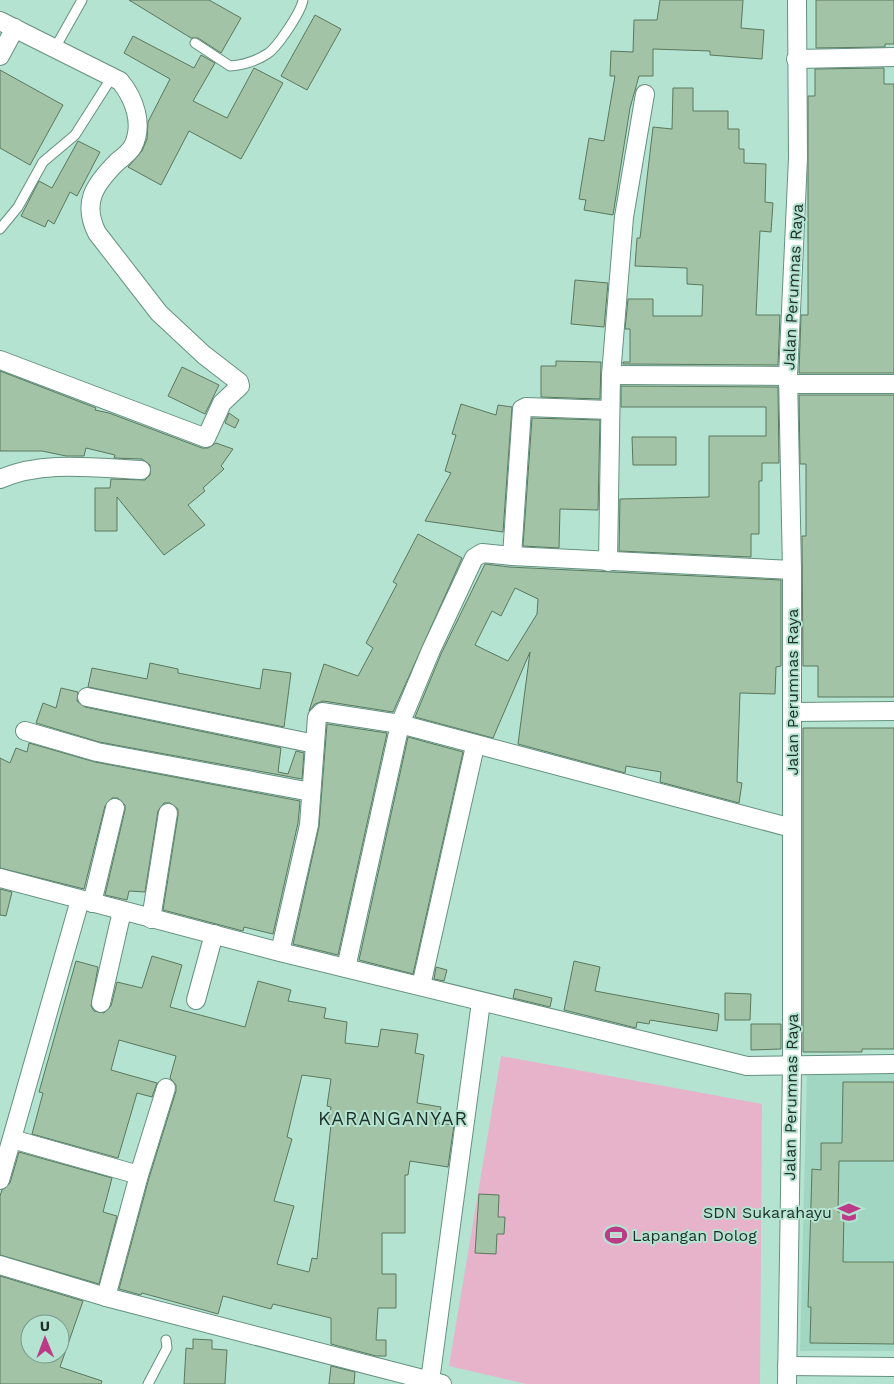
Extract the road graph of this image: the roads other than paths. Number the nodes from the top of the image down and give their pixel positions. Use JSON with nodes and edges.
{"nodes":[{"id":1,"x":82,"y":0,"type":"edge"},
{"id":2,"x":304,"y":0,"type":"edge"},
{"id":3,"x":797,"y":0,"type":"edge"},
{"id":4,"x":8,"y":24,"type":"edge"},
{"id":5,"x":195,"y":43,"type":"dead end"},
{"id":6,"x":55,"y":48,"type":"junction"},
{"id":7,"x":0,"y":56,"type":"edge"},
{"id":8,"x":894,"y":57,"type":"edge"},
{"id":9,"x":796,"y":59,"type":"junction"},
{"id":10,"x":112,"y":77,"type":"junction"},
{"id":11,"x":645,"y":94,"type":"dead end"},
{"id":12,"x":0,"y":229,"type":"edge"},
{"id":13,"x":0,"y":360,"type":"edge"},
{"id":14,"x":611,"y":375,"type":"junction"},
{"id":15,"x":788,"y":380,"type":"junction"},
{"id":16,"x":894,"y":384,"type":"edge"},
{"id":17,"x":610,"y":410,"type":"junction"},
{"id":18,"x":141,"y":470,"type":"dead end"},
{"id":19,"x":0,"y":479,"type":"edge"},
{"id":20,"x":512,"y":556,"type":"junction"},
{"id":21,"x":608,"y":562,"type":"junction"},
{"id":22,"x":792,"y":570,"type":"junction"},
{"id":23,"x":87,"y":697,"type":"dead end"},
{"id":24,"x":894,"y":711,"type":"edge"},
{"id":25,"x":793,"y":712,"type":"junction"},
{"id":26,"x":400,"y":724,"type":"junction"},
{"id":27,"x":25,"y":731,"type":"dead end"},
{"id":28,"x":315,"y":744,"type":"junction"},
{"id":29,"x":475,"y":746,"type":"junction"},
{"id":30,"x":311,"y":792,"type":"junction"},
{"id":31,"x":115,"y":808,"type":"dead end"},
{"id":32,"x":168,"y":812,"type":"dead end"},
{"id":33,"x":792,"y":828,"type":"junction"},
{"id":34,"x":0,"y":878,"type":"edge"},
{"id":35,"x":86,"y":901,"type":"junction"},
{"id":36,"x":122,"y":911,"type":"junction"},
{"id":37,"x":151,"y":919,"type":"junction"},
{"id":38,"x":214,"y":934,"type":"junction"},
{"id":39,"x":280,"y":952,"type":"junction"},
{"id":40,"x":346,"y":968,"type":"junction"},
{"id":41,"x":421,"y":986,"type":"junction"},
{"id":42,"x":196,"y":1000,"type":"dead end"},
{"id":43,"x":101,"y":1002,"type":"dead end"},
{"id":44,"x":481,"y":1002,"type":"junction"},
{"id":45,"x":894,"y":1064,"type":"edge"},
{"id":46,"x":792,"y":1066,"type":"junction"},
{"id":47,"x":166,"y":1088,"type":"dead end"},
{"id":48,"x":12,"y":1139,"type":"junction"},
{"id":49,"x":139,"y":1175,"type":"junction"},
{"id":50,"x":0,"y":1180,"type":"edge"},
{"id":51,"x":0,"y":1265,"type":"edge"},
{"id":52,"x":106,"y":1297,"type":"junction"},
{"id":53,"x":166,"y":1340,"type":"dead end"},
{"id":54,"x":786,"y":1366,"type":"junction"},
{"id":55,"x":894,"y":1367,"type":"edge"},
{"id":56,"x":436,"y":1383,"type":"edge"},
{"id":57,"x":148,"y":1384,"type":"edge"},
{"id":58,"x":787,"y":1384,"type":"edge"}],
"edges":[{"from":1,"to":6,"type":"lane"},
{"from":2,"to":5,"type":"lane"},
{"from":3,"to":9,"type":"street","name":"Jalan Perumnas Raya"},
{"from":4,"to":6,"type":"street"},
{"from":4,"to":7,"type":"street"},
{"from":6,"to":10,"type":"street"},
{"from":8,"to":9,"type":"street"},
{"from":9,"to":15,"type":"street","name":"Jalan Perumnas Raya"},
{"from":10,"to":12,"type":"lane"},
{"from":10,"to":13,"type":"street"},
{"from":11,"to":14,"type":"street"},
{"from":14,"to":15,"type":"street"},
{"from":14,"to":17,"type":"street"},
{"from":15,"to":16,"type":"street"},
{"from":15,"to":22,"type":"street","name":"Jalan Perumnas Raya"},
{"from":17,"to":20,"type":"street"},
{"from":17,"to":21,"type":"street"},
{"from":18,"to":19,"type":"street"},
{"from":20,"to":21,"type":"street"},
{"from":20,"to":26,"type":"street"},
{"from":21,"to":22,"type":"street"},
{"from":22,"to":25,"type":"street","name":"Jalan Perumnas Raya"},
{"from":23,"to":28,"type":"street"},
{"from":24,"to":25,"type":"street"},
{"from":25,"to":33,"type":"street","name":"Jalan Perumnas Raya"},
{"from":26,"to":28,"type":"street"},
{"from":26,"to":29,"type":"street"},
{"from":26,"to":40,"type":"street"},
{"from":27,"to":30,"type":"street"},
{"from":28,"to":30,"type":"street"},
{"from":29,"to":33,"type":"street"},
{"from":29,"to":41,"type":"street"},
{"from":30,"to":39,"type":"street"},
{"from":31,"to":35,"type":"street"},
{"from":32,"to":37,"type":"street"},
{"from":33,"to":46,"type":"street","name":"Jalan Perumnas Raya"},
{"from":34,"to":35,"type":"street"},
{"from":35,"to":36,"type":"street"},
{"from":35,"to":48,"type":"street"},
{"from":36,"to":37,"type":"street"},
{"from":36,"to":43,"type":"street"},
{"from":37,"to":38,"type":"street"},
{"from":38,"to":39,"type":"street"},
{"from":38,"to":42,"type":"street"},
{"from":39,"to":40,"type":"street"},
{"from":40,"to":41,"type":"street"},
{"from":41,"to":44,"type":"street"},
{"from":44,"to":46,"type":"street"},
{"from":44,"to":56,"type":"street"},
{"from":45,"to":46,"type":"street"},
{"from":46,"to":54,"type":"street","name":"Jalan Perumnas Raya"},
{"from":47,"to":49,"type":"street"},
{"from":48,"to":49,"type":"street"},
{"from":48,"to":50,"type":"street"},
{"from":49,"to":52,"type":"street"},
{"from":51,"to":52,"type":"street"},
{"from":52,"to":56,"type":"street"},
{"from":53,"to":57,"type":"lane"},
{"from":54,"to":55,"type":"street"},
{"from":54,"to":58,"type":"street","name":"Jalan Perumnas Raya"}]}
